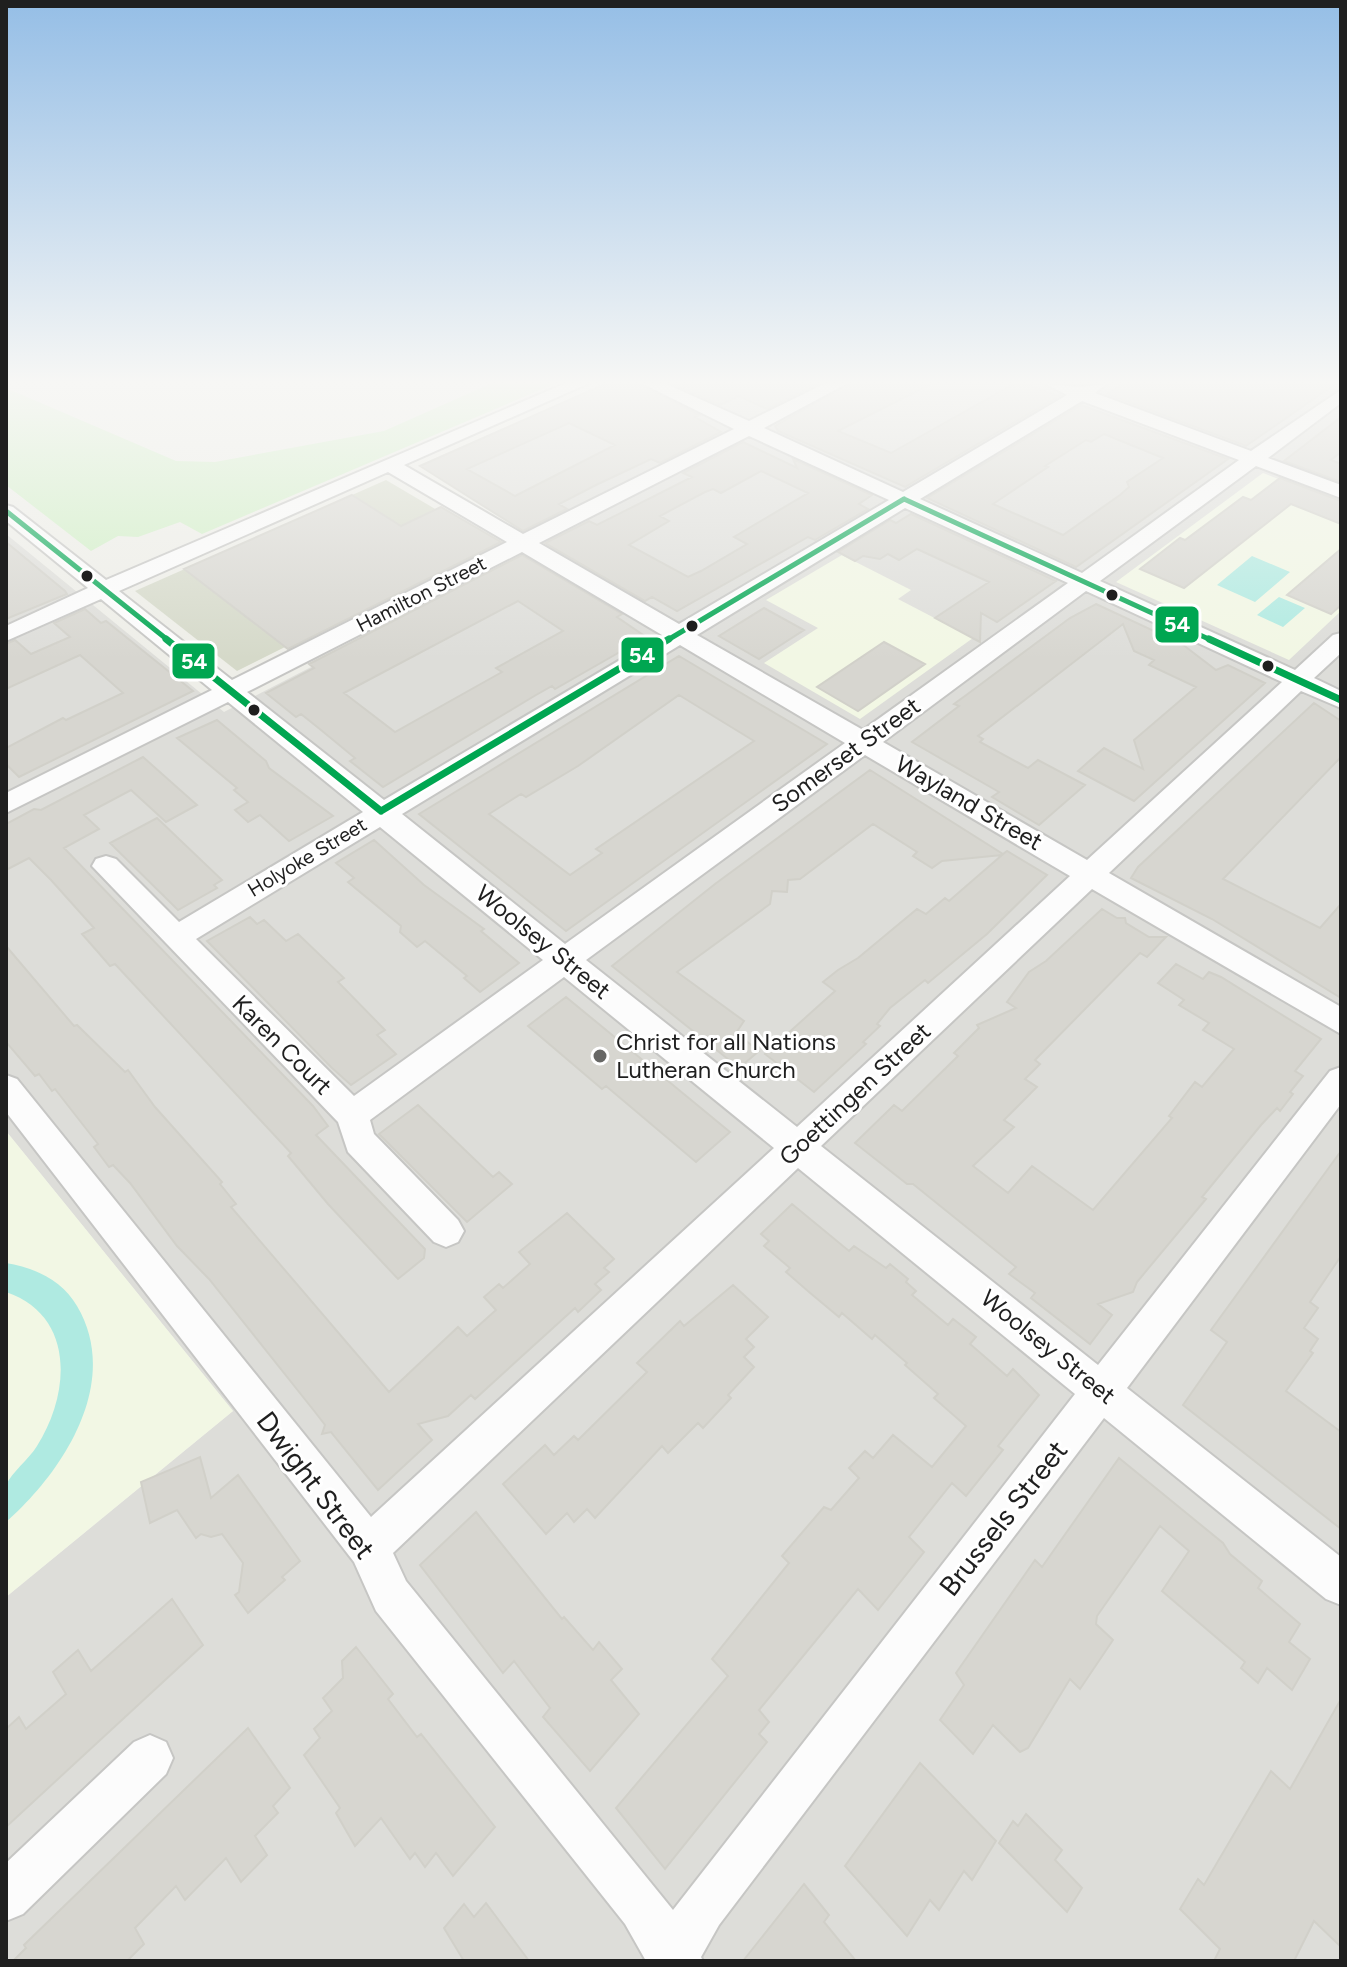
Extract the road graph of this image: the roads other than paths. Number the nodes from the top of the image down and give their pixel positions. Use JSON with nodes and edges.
{"nodes":[{"id":1,"x":365,"y":476,"type":"edge"},
{"id":2,"x":409,"y":476,"type":"edge"},
{"id":3,"x":654,"y":476,"type":"edge"},
{"id":4,"x":854,"y":476,"type":"edge"},
{"id":5,"x":943,"y":476,"type":"edge"},
{"id":6,"x":1231,"y":476,"type":"edge"},
{"id":7,"x":1298,"y":476,"type":"edge"},
{"id":8,"x":1341,"y":492,"type":"edge"},
{"id":9,"x":904,"y":499,"type":"junction"},
{"id":10,"x":6,"y":511,"type":"edge"},
{"id":11,"x":522,"y":542,"type":"junction"},
{"id":12,"x":1085,"y":581,"type":"junction"},
{"id":13,"x":106,"y":590,"type":"junction"},
{"id":14,"x":678,"y":633,"type":"junction"},
{"id":15,"x":6,"y":634,"type":"edge"},
{"id":16,"x":1341,"y":640,"type":"edge"},
{"id":17,"x":1298,"y":680,"type":"junction"},
{"id":18,"x":230,"y":690,"type":"junction"},
{"id":19,"x":1341,"y":700,"type":"edge"},
{"id":20,"x":864,"y":742,"type":"junction"},
{"id":21,"x":6,"y":804,"type":"edge"},
{"id":22,"x":381,"y":811,"type":"junction"},
{"id":23,"x":106,"y":866,"type":"dead end"},
{"id":24,"x":1091,"y":874,"type":"junction"},
{"id":25,"x":176,"y":937,"type":"junction"},
{"id":26,"x":564,"y":960,"type":"junction"},
{"id":27,"x":1341,"y":1022,"type":"edge"},
{"id":28,"x":1341,"y":1080,"type":"edge"},
{"id":29,"x":6,"y":1088,"type":"edge"},
{"id":30,"x":352,"y":1115,"type":"junction"},
{"id":31,"x":799,"y":1146,"type":"junction"},
{"id":32,"x":446,"y":1231,"type":"dead end"},
{"id":33,"x":1101,"y":1390,"type":"junction"},
{"id":34,"x":369,"y":1547,"type":"junction"},
{"id":35,"x":1341,"y":1584,"type":"edge"},
{"id":36,"x":150,"y":1758,"type":"dead end"},
{"id":37,"x":6,"y":1897,"type":"edge"},
{"id":38,"x":675,"y":1959,"type":"edge"}],
"edges":[{"from":1,"to":13,"type":"street"},
{"from":2,"to":11,"type":"street","name":"Wayland Street"},
{"from":3,"to":11,"type":"street","name":"Hamilton Street"},
{"from":4,"to":9,"type":"street"},
{"from":5,"to":9,"type":"street","name":"Holyoke Street"},
{"from":6,"to":12,"type":"street","name":"Somerset Street"},
{"from":7,"to":8,"type":"street"},
{"from":9,"to":12,"type":"street"},
{"from":9,"to":14,"type":"street","name":"Holyoke Street"},
{"from":10,"to":13,"type":"street","name":"Woolsey Street"},
{"from":11,"to":14,"type":"street","name":"Wayland Street"},
{"from":11,"to":18,"type":"street","name":"Hamilton Street"},
{"from":12,"to":17,"type":"street"},
{"from":12,"to":20,"type":"street","name":"Somerset Street"},
{"from":13,"to":15,"type":"street"},
{"from":13,"to":18,"type":"street","name":"Woolsey Street"},
{"from":14,"to":20,"type":"street","name":"Wayland Street"},
{"from":14,"to":22,"type":"street","name":"Holyoke Street"},
{"from":16,"to":17,"type":"street","name":"Goettingen Street"},
{"from":17,"to":19,"type":"street"},
{"from":17,"to":24,"type":"street","name":"Goettingen Street"},
{"from":18,"to":21,"type":"street","name":"Hamilton Street"},
{"from":18,"to":22,"type":"street","name":"Woolsey Street"},
{"from":20,"to":24,"type":"street","name":"Wayland Street"},
{"from":20,"to":26,"type":"street","name":"Somerset Street"},
{"from":22,"to":25,"type":"street","name":"Holyoke Street"},
{"from":22,"to":26,"type":"street","name":"Woolsey Street"},
{"from":23,"to":25,"type":"street","name":"Karen Court"},
{"from":24,"to":27,"type":"street","name":"Wayland Street"},
{"from":24,"to":31,"type":"street","name":"Goettingen Street"},
{"from":25,"to":30,"type":"street","name":"Karen Court"},
{"from":26,"to":30,"type":"street","name":"Somerset Street"},
{"from":26,"to":31,"type":"street","name":"Woolsey Street"},
{"from":28,"to":33,"type":"street","name":"Brussels Street"},
{"from":29,"to":34,"type":"street","name":"Dwight Street"},
{"from":30,"to":32,"type":"street","name":"Karen Court"},
{"from":31,"to":33,"type":"street","name":"Woolsey Street"},
{"from":31,"to":34,"type":"street","name":"Goettingen Street"},
{"from":33,"to":35,"type":"street","name":"Woolsey Street"},
{"from":33,"to":38,"type":"street","name":"Brussels Street"},
{"from":34,"to":38,"type":"street","name":"Dwight Street"},
{"from":36,"to":37,"type":"street"}]}
